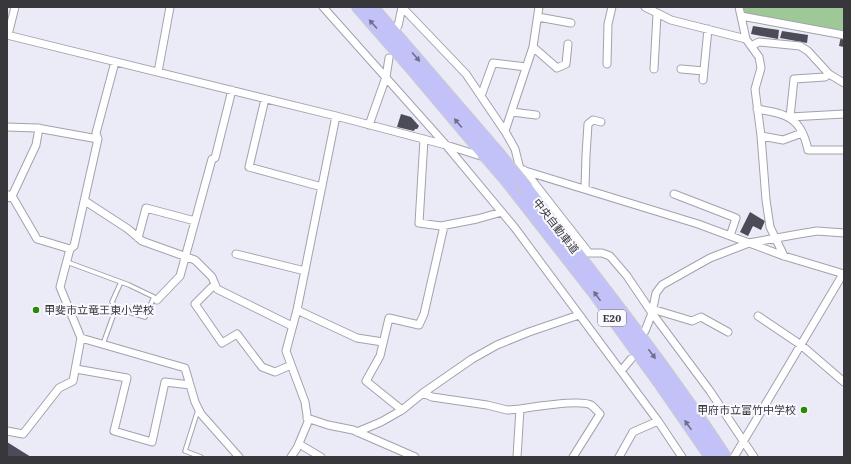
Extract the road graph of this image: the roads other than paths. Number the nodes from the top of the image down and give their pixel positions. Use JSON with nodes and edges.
{"nodes":[{"id":1,"x":15,"y":7,"type":"edge"},
{"id":2,"x":170,"y":7,"type":"edge"},
{"id":3,"x":323,"y":7,"type":"edge"},
{"id":4,"x":358,"y":7,"type":"edge"},
{"id":5,"x":372,"y":7,"type":"edge"},
{"id":6,"x":402,"y":7,"type":"edge"},
{"id":7,"x":540,"y":7,"type":"edge"},
{"id":8,"x":612,"y":7,"type":"edge"},
{"id":9,"x":645,"y":7,"type":"edge"},
{"id":10,"x":740,"y":7,"type":"edge"},
{"id":11,"x":657,"y":14,"type":"junction"},
{"id":12,"x":741,"y":16,"type":"junction"},
{"id":13,"x":538,"y":17,"type":"junction"},
{"id":14,"x":571,"y":23,"type":"dead end"},
{"id":15,"x":398,"y":26,"type":"dead end"},
{"id":16,"x":708,"y":29,"type":"junction"},
{"id":17,"x":7,"y":35,"type":"edge"},
{"id":18,"x":844,"y":35,"type":"edge"},
{"id":19,"x":746,"y":39,"type":"junction"},
{"id":20,"x":568,"y":44,"type":"dead end"},
{"id":21,"x":751,"y":46,"type":"junction"},
{"id":22,"x":533,"y":47,"type":"junction"},
{"id":23,"x":389,"y":58,"type":"dead end"},
{"id":24,"x":115,"y":62,"type":"junction"},
{"id":25,"x":607,"y":64,"type":"dead end"},
{"id":26,"x":526,"y":68,"type":"junction"},
{"id":27,"x":654,"y":69,"type":"dead end"},
{"id":28,"x":681,"y":69,"type":"dead end"},
{"id":29,"x":704,"y":71,"type":"junction"},
{"id":30,"x":158,"y":72,"type":"junction"},
{"id":31,"x":829,"y":74,"type":"junction"},
{"id":32,"x":386,"y":76,"type":"junction"},
{"id":33,"x":703,"y":80,"type":"dead end"},
{"id":34,"x":844,"y":83,"type":"edge"},
{"id":35,"x":232,"y":90,"type":"junction"},
{"id":36,"x":481,"y":96,"type":"junction"},
{"id":37,"x":266,"y":99,"type":"junction"},
{"id":38,"x":757,"y":109,"type":"junction"},
{"id":39,"x":512,"y":112,"type":"junction"},
{"id":40,"x":844,"y":114,"type":"edge"},
{"id":41,"x":536,"y":115,"type":"dead end"},
{"id":42,"x":336,"y":116,"type":"junction"},
{"id":43,"x":790,"y":117,"type":"junction"},
{"id":44,"x":601,"y":122,"type":"dead end"},
{"id":45,"x":369,"y":125,"type":"junction"},
{"id":46,"x":7,"y":127,"type":"edge"},
{"id":47,"x":39,"y":128,"type":"junction"},
{"id":48,"x":505,"y":131,"type":"junction"},
{"id":49,"x":802,"y":133,"type":"junction"},
{"id":50,"x":761,"y":136,"type":"junction"},
{"id":51,"x":98,"y":139,"type":"junction"},
{"id":52,"x":424,"y":139,"type":"junction"},
{"id":53,"x":446,"y":145,"type":"junction"},
{"id":54,"x":844,"y":150,"type":"edge"},
{"id":55,"x":522,"y":170,"type":"junction"},
{"id":56,"x":322,"y":187,"type":"junction"},
{"id":57,"x":585,"y":188,"type":"junction"},
{"id":58,"x":674,"y":194,"type":"dead end"},
{"id":59,"x":9,"y":196,"type":"edge"},
{"id":60,"x":85,"y":201,"type":"junction"},
{"id":61,"x":502,"y":212,"type":"junction"},
{"id":62,"x":195,"y":221,"type":"junction"},
{"id":63,"x":444,"y":226,"type":"junction"},
{"id":64,"x":844,"y":233,"type":"edge"},
{"id":65,"x":730,"y":236,"type":"junction"},
{"id":66,"x":138,"y":238,"type":"junction"},
{"id":67,"x":775,"y":238,"type":"junction"},
{"id":68,"x":749,"y":243,"type":"junction"},
{"id":69,"x":70,"y":249,"type":"junction"},
{"id":70,"x":236,"y":254,"type":"dead end"},
{"id":71,"x":185,"y":256,"type":"junction"},
{"id":72,"x":784,"y":256,"type":"junction"},
{"id":73,"x":67,"y":262,"type":"junction"},
{"id":74,"x":305,"y":270,"type":"junction"},
{"id":75,"x":844,"y":274,"type":"edge"},
{"id":76,"x":121,"y":282,"type":"junction"},
{"id":77,"x":215,"y":284,"type":"junction"},
{"id":78,"x":157,"y":300,"type":"dead end"},
{"id":79,"x":116,"y":308,"type":"junction"},
{"id":80,"x":296,"y":310,"type":"junction"},
{"id":81,"x":652,"y":311,"type":"junction"},
{"id":82,"x":579,"y":315,"type":"junction"},
{"id":83,"x":758,"y":316,"type":"dead end"},
{"id":84,"x":292,"y":326,"type":"junction"},
{"id":85,"x":645,"y":331,"type":"dead end"},
{"id":86,"x":728,"y":332,"type":"dead end"},
{"id":87,"x":81,"y":338,"type":"junction"},
{"id":88,"x":383,"y":342,"type":"junction"},
{"id":89,"x":103,"y":344,"type":"junction"},
{"id":90,"x":801,"y":345,"type":"junction"},
{"id":91,"x":631,"y":359,"type":"dead end"},
{"id":92,"x":291,"y":365,"type":"junction"},
{"id":93,"x":76,"y":369,"type":"junction"},
{"id":94,"x":621,"y":371,"type":"junction"},
{"id":95,"x":844,"y":382,"type":"edge"},
{"id":96,"x":190,"y":385,"type":"junction"},
{"id":97,"x":423,"y":394,"type":"junction"},
{"id":98,"x":198,"y":408,"type":"junction"},
{"id":99,"x":520,"y":409,"type":"junction"},
{"id":100,"x":402,"y":410,"type":"junction"},
{"id":101,"x":307,"y":418,"type":"junction"},
{"id":102,"x":658,"y":421,"type":"junction"},
{"id":103,"x":7,"y":432,"type":"edge"},
{"id":104,"x":357,"y":432,"type":"junction"},
{"id":105,"x":744,"y":441,"type":"junction"},
{"id":106,"x":299,"y":444,"type":"junction"},
{"id":107,"x":236,"y":455,"type":"edge"},
{"id":108,"x":201,"y":457,"type":"edge"},
{"id":109,"x":291,"y":457,"type":"edge"},
{"id":110,"x":321,"y":457,"type":"edge"},
{"id":111,"x":415,"y":457,"type":"edge"},
{"id":112,"x":517,"y":457,"type":"edge"},
{"id":113,"x":573,"y":457,"type":"edge"},
{"id":114,"x":618,"y":457,"type":"edge"},
{"id":115,"x":682,"y":457,"type":"edge"},
{"id":116,"x":711,"y":457,"type":"edge"},
{"id":117,"x":725,"y":457,"type":"edge"},
{"id":118,"x":734,"y":457,"type":"edge"},
{"id":119,"x":754,"y":457,"type":"edge"}],
"edges":[{"from":1,"to":17,"type":"street"},
{"from":2,"to":30,"type":"street"},
{"from":3,"to":32,"type":"street"},
{"from":116,"to":4,"type":"highway","name":"中央自動車道","number":"E20","one_way":true,"bridge":true},
{"from":5,"to":117,"type":"highway","name":"中央自動車道","number":"E20","one_way":true,"bridge":true},
{"from":6,"to":15,"type":"street"},
{"from":6,"to":36,"type":"street"},
{"from":7,"to":13,"type":"street"},
{"from":8,"to":25,"type":"street"},
{"from":9,"to":11,"type":"street"},
{"from":10,"to":12,"type":"street"},
{"from":11,"to":16,"type":"street"},
{"from":11,"to":27,"type":"street"},
{"from":12,"to":18,"type":"street"},
{"from":12,"to":19,"type":"street"},
{"from":13,"to":14,"type":"street"},
{"from":13,"to":22,"type":"street"},
{"from":16,"to":19,"type":"street"},
{"from":16,"to":29,"type":"street"},
{"from":17,"to":24,"type":"street"},
{"from":19,"to":21,"type":"street"},
{"from":20,"to":22,"type":"street"},
{"from":21,"to":31,"type":"street"},
{"from":21,"to":38,"type":"street"},
{"from":22,"to":26,"type":"street"},
{"from":23,"to":32,"type":"street"},
{"from":24,"to":30,"type":"street"},
{"from":24,"to":51,"type":"street"},
{"from":26,"to":36,"type":"street"},
{"from":26,"to":39,"type":"street"},
{"from":28,"to":29,"type":"street"},
{"from":29,"to":33,"type":"street"},
{"from":30,"to":35,"type":"street"},
{"from":31,"to":34,"type":"street"},
{"from":31,"to":43,"type":"street"},
{"from":32,"to":45,"type":"street"},
{"from":32,"to":53,"type":"street"},
{"from":35,"to":37,"type":"street"},
{"from":35,"to":62,"type":"street"},
{"from":36,"to":48,"type":"street"},
{"from":37,"to":42,"type":"street"},
{"from":37,"to":56,"type":"street"},
{"from":38,"to":43,"type":"street"},
{"from":38,"to":50,"type":"street"},
{"from":39,"to":41,"type":"street"},
{"from":39,"to":48,"type":"street"},
{"from":40,"to":43,"type":"street"},
{"from":42,"to":45,"type":"street"},
{"from":42,"to":56,"type":"street"},
{"from":43,"to":49,"type":"street"},
{"from":44,"to":57,"type":"street"},
{"from":45,"to":52,"type":"street"},
{"from":46,"to":47,"type":"street"},
{"from":47,"to":51,"type":"street"},
{"from":47,"to":59,"type":"street"},
{"from":48,"to":55,"type":"street"},
{"from":49,"to":50,"type":"street"},
{"from":49,"to":54,"type":"street"},
{"from":50,"to":67,"type":"street"},
{"from":51,"to":60,"type":"street"},
{"from":52,"to":53,"type":"street"},
{"from":52,"to":63,"type":"street"},
{"from":53,"to":55,"type":"street"},
{"from":53,"to":61,"type":"street"},
{"from":55,"to":57,"type":"street"},
{"from":55,"to":81,"type":"street"},
{"from":56,"to":74,"type":"street"},
{"from":57,"to":65,"type":"street"},
{"from":58,"to":65,"type":"street"},
{"from":59,"to":69,"type":"street"},
{"from":60,"to":66,"type":"street"},
{"from":60,"to":69,"type":"street"},
{"from":61,"to":63,"type":"street"},
{"from":61,"to":82,"type":"street"},
{"from":62,"to":66,"type":"street"},
{"from":62,"to":71,"type":"street"},
{"from":63,"to":88,"type":"street"},
{"from":64,"to":67,"type":"street"},
{"from":65,"to":68,"type":"street"},
{"from":66,"to":71,"type":"street"},
{"from":67,"to":68,"type":"street"},
{"from":67,"to":72,"type":"street"},
{"from":68,"to":72,"type":"street"},
{"from":68,"to":81,"type":"street"},
{"from":69,"to":73,"type":"street"},
{"from":70,"to":74,"type":"street"},
{"from":71,"to":77,"type":"street"},
{"from":71,"to":78,"type":"street"},
{"from":72,"to":75,"type":"street"},
{"from":73,"to":76,"type":"lane"},
{"from":73,"to":87,"type":"street"},
{"from":74,"to":80,"type":"street"},
{"from":75,"to":90,"type":"street"},
{"from":76,"to":79,"type":"lane"},
{"from":76,"to":79,"type":"lane"},
{"from":77,"to":84,"type":"street"},
{"from":77,"to":92,"type":"street"},
{"from":79,"to":89,"type":"lane"},
{"from":80,"to":84,"type":"street"},
{"from":80,"to":88,"type":"street"},
{"from":81,"to":85,"type":"street"},
{"from":81,"to":86,"type":"street"},
{"from":81,"to":105,"type":"street"},
{"from":82,"to":94,"type":"street"},
{"from":82,"to":97,"type":"street"},
{"from":83,"to":90,"type":"street"},
{"from":84,"to":92,"type":"street"},
{"from":87,"to":89,"type":"street"},
{"from":87,"to":93,"type":"street"},
{"from":88,"to":100,"type":"street"},
{"from":89,"to":96,"type":"street"},
{"from":90,"to":95,"type":"street"},
{"from":90,"to":105,"type":"street"},
{"from":91,"to":94,"type":"street"},
{"from":92,"to":101,"type":"street"},
{"from":93,"to":96,"type":"street"},
{"from":93,"to":103,"type":"street"},
{"from":94,"to":102,"type":"street"},
{"from":96,"to":98,"type":"street"},
{"from":97,"to":99,"type":"street"},
{"from":97,"to":100,"type":"street"},
{"from":98,"to":107,"type":"street"},
{"from":98,"to":108,"type":"lane"},
{"from":99,"to":112,"type":"street"},
{"from":99,"to":113,"type":"street"},
{"from":100,"to":104,"type":"street"},
{"from":101,"to":104,"type":"street"},
{"from":101,"to":106,"type":"street"},
{"from":102,"to":114,"type":"street"},
{"from":102,"to":115,"type":"street"},
{"from":104,"to":111,"type":"street"},
{"from":105,"to":118,"type":"street"},
{"from":105,"to":119,"type":"street"},
{"from":106,"to":109,"type":"street"},
{"from":106,"to":110,"type":"street"}]}
